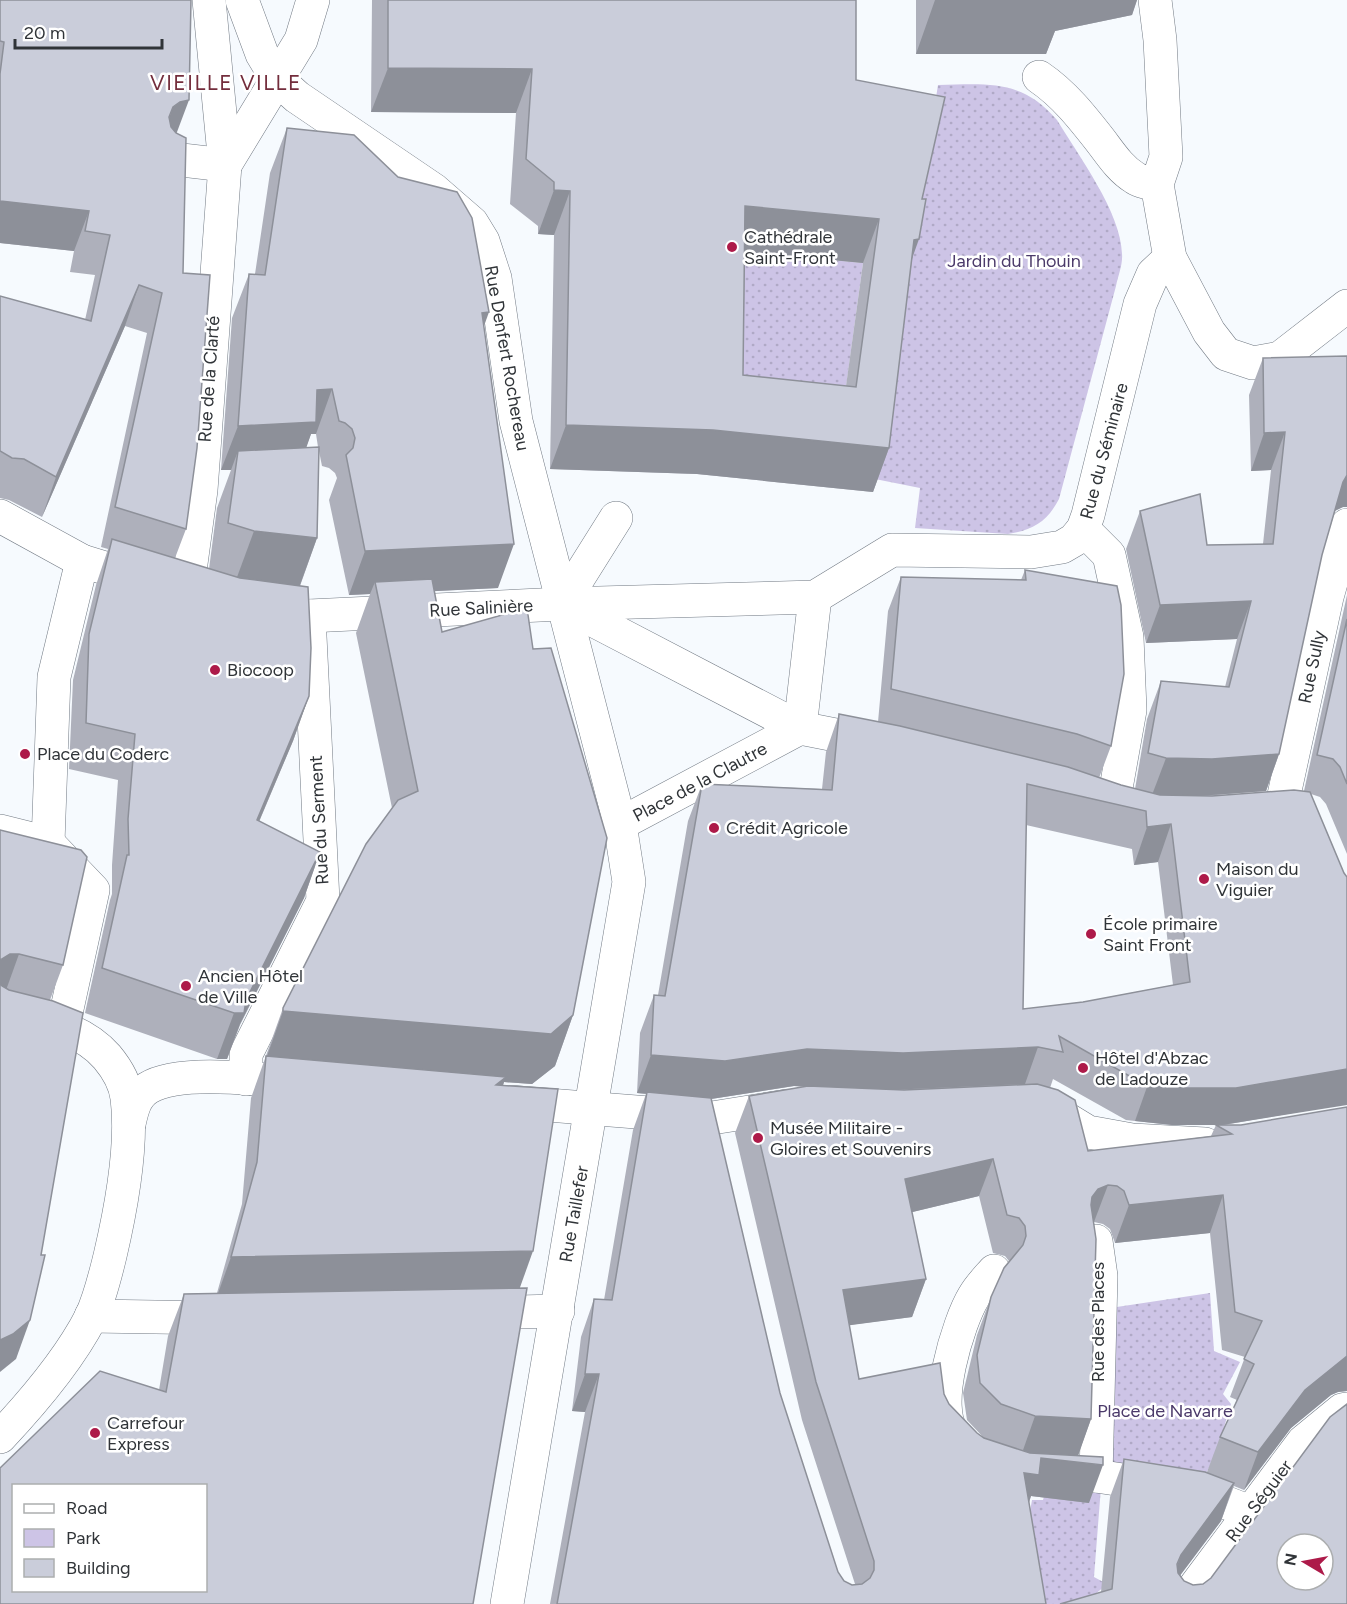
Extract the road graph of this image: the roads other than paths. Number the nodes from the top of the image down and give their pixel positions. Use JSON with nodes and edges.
{"nodes":[{"id":1,"x":209,"y":0,"type":"edge"},
{"id":2,"x":242,"y":0,"type":"edge"},
{"id":3,"x":313,"y":0,"type":"edge"},
{"id":4,"x":1155,"y":0,"type":"edge"},
{"id":5,"x":1040,"y":77,"type":"dead end"},
{"id":6,"x":277,"y":79,"type":"junction"},
{"id":7,"x":172,"y":159,"type":"edge"},
{"id":8,"x":225,"y":165,"type":"junction"},
{"id":9,"x":1157,"y":184,"type":"junction"},
{"id":10,"x":1170,"y":258,"type":"junction"},
{"id":11,"x":1347,"y":306,"type":"edge"},
{"id":12,"x":0,"y":516,"type":"edge"},
{"id":13,"x":616,"y":518,"type":"dead end"},
{"id":14,"x":541,"y":521,"type":"joint"},
{"id":15,"x":1347,"y":525,"type":"edge"},
{"id":16,"x":1083,"y":529,"type":"junction"},
{"id":17,"x":82,"y":561,"type":"junction"},
{"id":18,"x":187,"y":593,"type":"junction"},
{"id":19,"x":815,"y":597,"type":"junction"},
{"id":20,"x":562,"y":604,"type":"junction"},
{"id":21,"x":309,"y":616,"type":"junction"},
{"id":22,"x":814,"y":731,"type":"junction"},
{"id":23,"x":901,"y":748,"type":"edge"},
{"id":24,"x":1081,"y":794,"type":"edge"},
{"id":25,"x":1246,"y":812,"type":"edge"},
{"id":26,"x":621,"y":824,"type":"junction"},
{"id":27,"x":0,"y":831,"type":"edge"},
{"id":28,"x":48,"y":843,"type":"junction"},
{"id":29,"x":0,"y":1011,"type":"edge"},
{"id":30,"x":63,"y":1027,"type":"junction"},
{"id":31,"x":246,"y":1079,"type":"junction"},
{"id":32,"x":327,"y":1086,"type":"edge"},
{"id":33,"x":478,"y":1099,"type":"edge"},
{"id":34,"x":1014,"y":1104,"type":"edge"},
{"id":35,"x":814,"y":1106,"type":"edge"},
{"id":36,"x":592,"y":1109,"type":"junction"},
{"id":37,"x":712,"y":1118,"type":"junction"},
{"id":38,"x":129,"y":1124,"type":"junction"},
{"id":39,"x":1235,"y":1142,"type":"edge"},
{"id":40,"x":720,"y":1152,"type":"edge"},
{"id":41,"x":1096,"y":1241,"type":"edge"},
{"id":42,"x":994,"y":1271,"type":"dead end"},
{"id":43,"x":558,"y":1311,"type":"junction"},
{"id":44,"x":455,"y":1313,"type":"edge"},
{"id":45,"x":92,"y":1316,"type":"junction"},
{"id":46,"x":254,"y":1317,"type":"edge"},
{"id":47,"x":1347,"y":1409,"type":"edge"},
{"id":48,"x":5,"y":1423,"type":"edge"},
{"id":49,"x":977,"y":1458,"type":"edge"},
{"id":50,"x":1029,"y":1472,"type":"edge"},
{"id":51,"x":1099,"y":1477,"type":"junction"},
{"id":52,"x":1250,"y":1512,"type":"junction"},
{"id":53,"x":507,"y":1604,"type":"edge"},
{"id":54,"x":1182,"y":1604,"type":"edge"}],
"edges":[{"from":1,"to":8,"type":"street","name":"Rue de la Clarté"},
{"from":2,"to":6,"type":"street","name":"Rue Denfert Rochereau"},
{"from":3,"to":6,"type":"street"},
{"from":4,"to":9,"type":"street"},
{"from":5,"to":9,"type":"street"},
{"from":6,"to":8,"type":"street"},
{"from":6,"to":14,"type":"street","name":"Rue Denfert Rochereau"},
{"from":7,"to":8,"type":"street"},
{"from":8,"to":18,"type":"street","name":"Rue de la Clarté"},
{"from":9,"to":10,"type":"street"},
{"from":10,"to":11,"type":"street"},
{"from":10,"to":16,"type":"street","name":"Rue du Séminaire"},
{"from":12,"to":17,"type":"street"},
{"from":13,"to":20,"type":"street"},
{"from":14,"to":20,"type":"street","name":"Place de la Clautre"},
{"from":15,"to":25,"type":"street","name":"Rue Sully"},
{"from":16,"to":19,"type":"street","name":"Rue du Séminaire"},
{"from":16,"to":24,"type":"street"},
{"from":17,"to":18,"type":"street","name":"Rue Salinière"},
{"from":17,"to":28,"type":"street"},
{"from":18,"to":21,"type":"street","name":"Rue Salinière"},
{"from":19,"to":20,"type":"street","name":"Rue Salinière"},
{"from":19,"to":22,"type":"street"},
{"from":20,"to":21,"type":"street","name":"Rue Salinière"},
{"from":20,"to":22,"type":"street"},
{"from":20,"to":26,"type":"street","name":"Place de la Clautre"},
{"from":21,"to":31,"type":"street","name":"Rue du Serment"},
{"from":22,"to":23,"type":"street"},
{"from":22,"to":26,"type":"street","name":"Place de la Clautre"},
{"from":26,"to":36,"type":"street","name":"Rue Taillefer"},
{"from":27,"to":28,"type":"street"},
{"from":28,"to":30,"type":"street"},
{"from":29,"to":30,"type":"street"},
{"from":30,"to":38,"type":"street"},
{"from":31,"to":32,"type":"street"},
{"from":31,"to":38,"type":"street"},
{"from":33,"to":36,"type":"street"},
{"from":34,"to":39,"type":"street"},
{"from":35,"to":37,"type":"street"},
{"from":36,"to":37,"type":"street"},
{"from":36,"to":43,"type":"street","name":"Rue Taillefer"},
{"from":37,"to":40,"type":"street"},
{"from":38,"to":45,"type":"street"},
{"from":41,"to":51,"type":"street","name":"Rue des Places"},
{"from":42,"to":49,"type":"street"},
{"from":43,"to":44,"type":"street"},
{"from":43,"to":53,"type":"street","name":"Rue Taillefer"},
{"from":45,"to":46,"type":"street"},
{"from":45,"to":48,"type":"street"},
{"from":47,"to":52,"type":"street","name":"Rue Séguier"},
{"from":50,"to":51,"type":"street"},
{"from":51,"to":52,"type":"street"},
{"from":52,"to":54,"type":"street","name":"Rue Séguier"}]}
